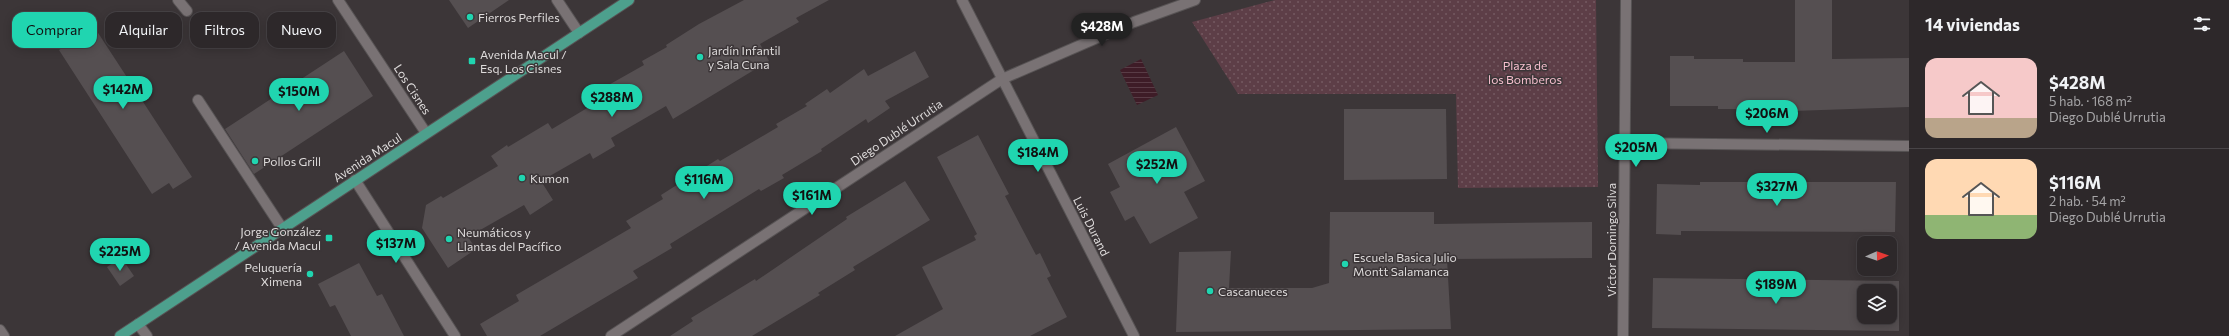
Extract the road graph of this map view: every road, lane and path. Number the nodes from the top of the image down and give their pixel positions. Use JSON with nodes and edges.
{"nodes":[{"id":1,"x":178,"y":0,"type":"edge"},
{"id":2,"x":338,"y":0,"type":"edge"},
{"id":3,"x":557,"y":0,"type":"edge"},
{"id":4,"x":629,"y":0,"type":"edge"},
{"id":5,"x":962,"y":0,"type":"edge"},
{"id":6,"x":1195,"y":0,"type":"edge"},
{"id":7,"x":1626,"y":0,"type":"edge"},
{"id":8,"x":187,"y":11,"type":"dead end"},
{"id":9,"x":578,"y":33,"type":"junction"},
{"id":10,"x":1002,"y":79,"type":"junction"},
{"id":11,"x":198,"y":100,"type":"dead end"},
{"id":12,"x":426,"y":133,"type":"junction"},
{"id":13,"x":1625,"y":143,"type":"junction"},
{"id":14,"x":1909,"y":146,"type":"edge"},
{"id":15,"x":355,"y":180,"type":"junction"},
{"id":16,"x":282,"y":228,"type":"junction"},
{"id":17,"x":138,"y":324,"type":"junction"},
{"id":18,"x":0,"y":330,"type":"edge"},
{"id":19,"x":4,"y":336,"type":"edge"},
{"id":20,"x":120,"y":336,"type":"edge"},
{"id":21,"x":146,"y":336,"type":"edge"},
{"id":22,"x":455,"y":336,"type":"edge"},
{"id":23,"x":611,"y":336,"type":"edge"},
{"id":24,"x":1134,"y":336,"type":"edge"},
{"id":25,"x":1623,"y":336,"type":"edge"}],
"edges":[{"from":1,"to":8,"type":"street"},
{"from":2,"to":12,"type":"street","name":"Los Cisnes"},
{"from":3,"to":9,"type":"street"},
{"from":4,"to":9,"type":"main road","name":"Avenida Macul"},
{"from":5,"to":10,"type":"street","name":"Luis Durand"},
{"from":6,"to":10,"type":"street","name":"Diego Dublé Urrutia"},
{"from":7,"to":13,"type":"street","name":"Víctor Domingo Silva"},
{"from":9,"to":12,"type":"main road","name":"Avenida Macul"},
{"from":10,"to":23,"type":"street","name":"Diego Dublé Urrutia"},
{"from":10,"to":24,"type":"street","name":"Luis Durand"},
{"from":11,"to":16,"type":"street"},
{"from":12,"to":15,"type":"main road","name":"Avenida Macul"},
{"from":13,"to":14,"type":"street"},
{"from":13,"to":25,"type":"street","name":"Víctor Domingo Silva"},
{"from":15,"to":16,"type":"main road","name":"Avenida Macul"},
{"from":15,"to":22,"type":"street"},
{"from":16,"to":17,"type":"main road","name":"Avenida Macul"},
{"from":17,"to":20,"type":"main road","name":"Avenida Macul"},
{"from":17,"to":21,"type":"street"},
{"from":18,"to":19,"type":"street"}]}
